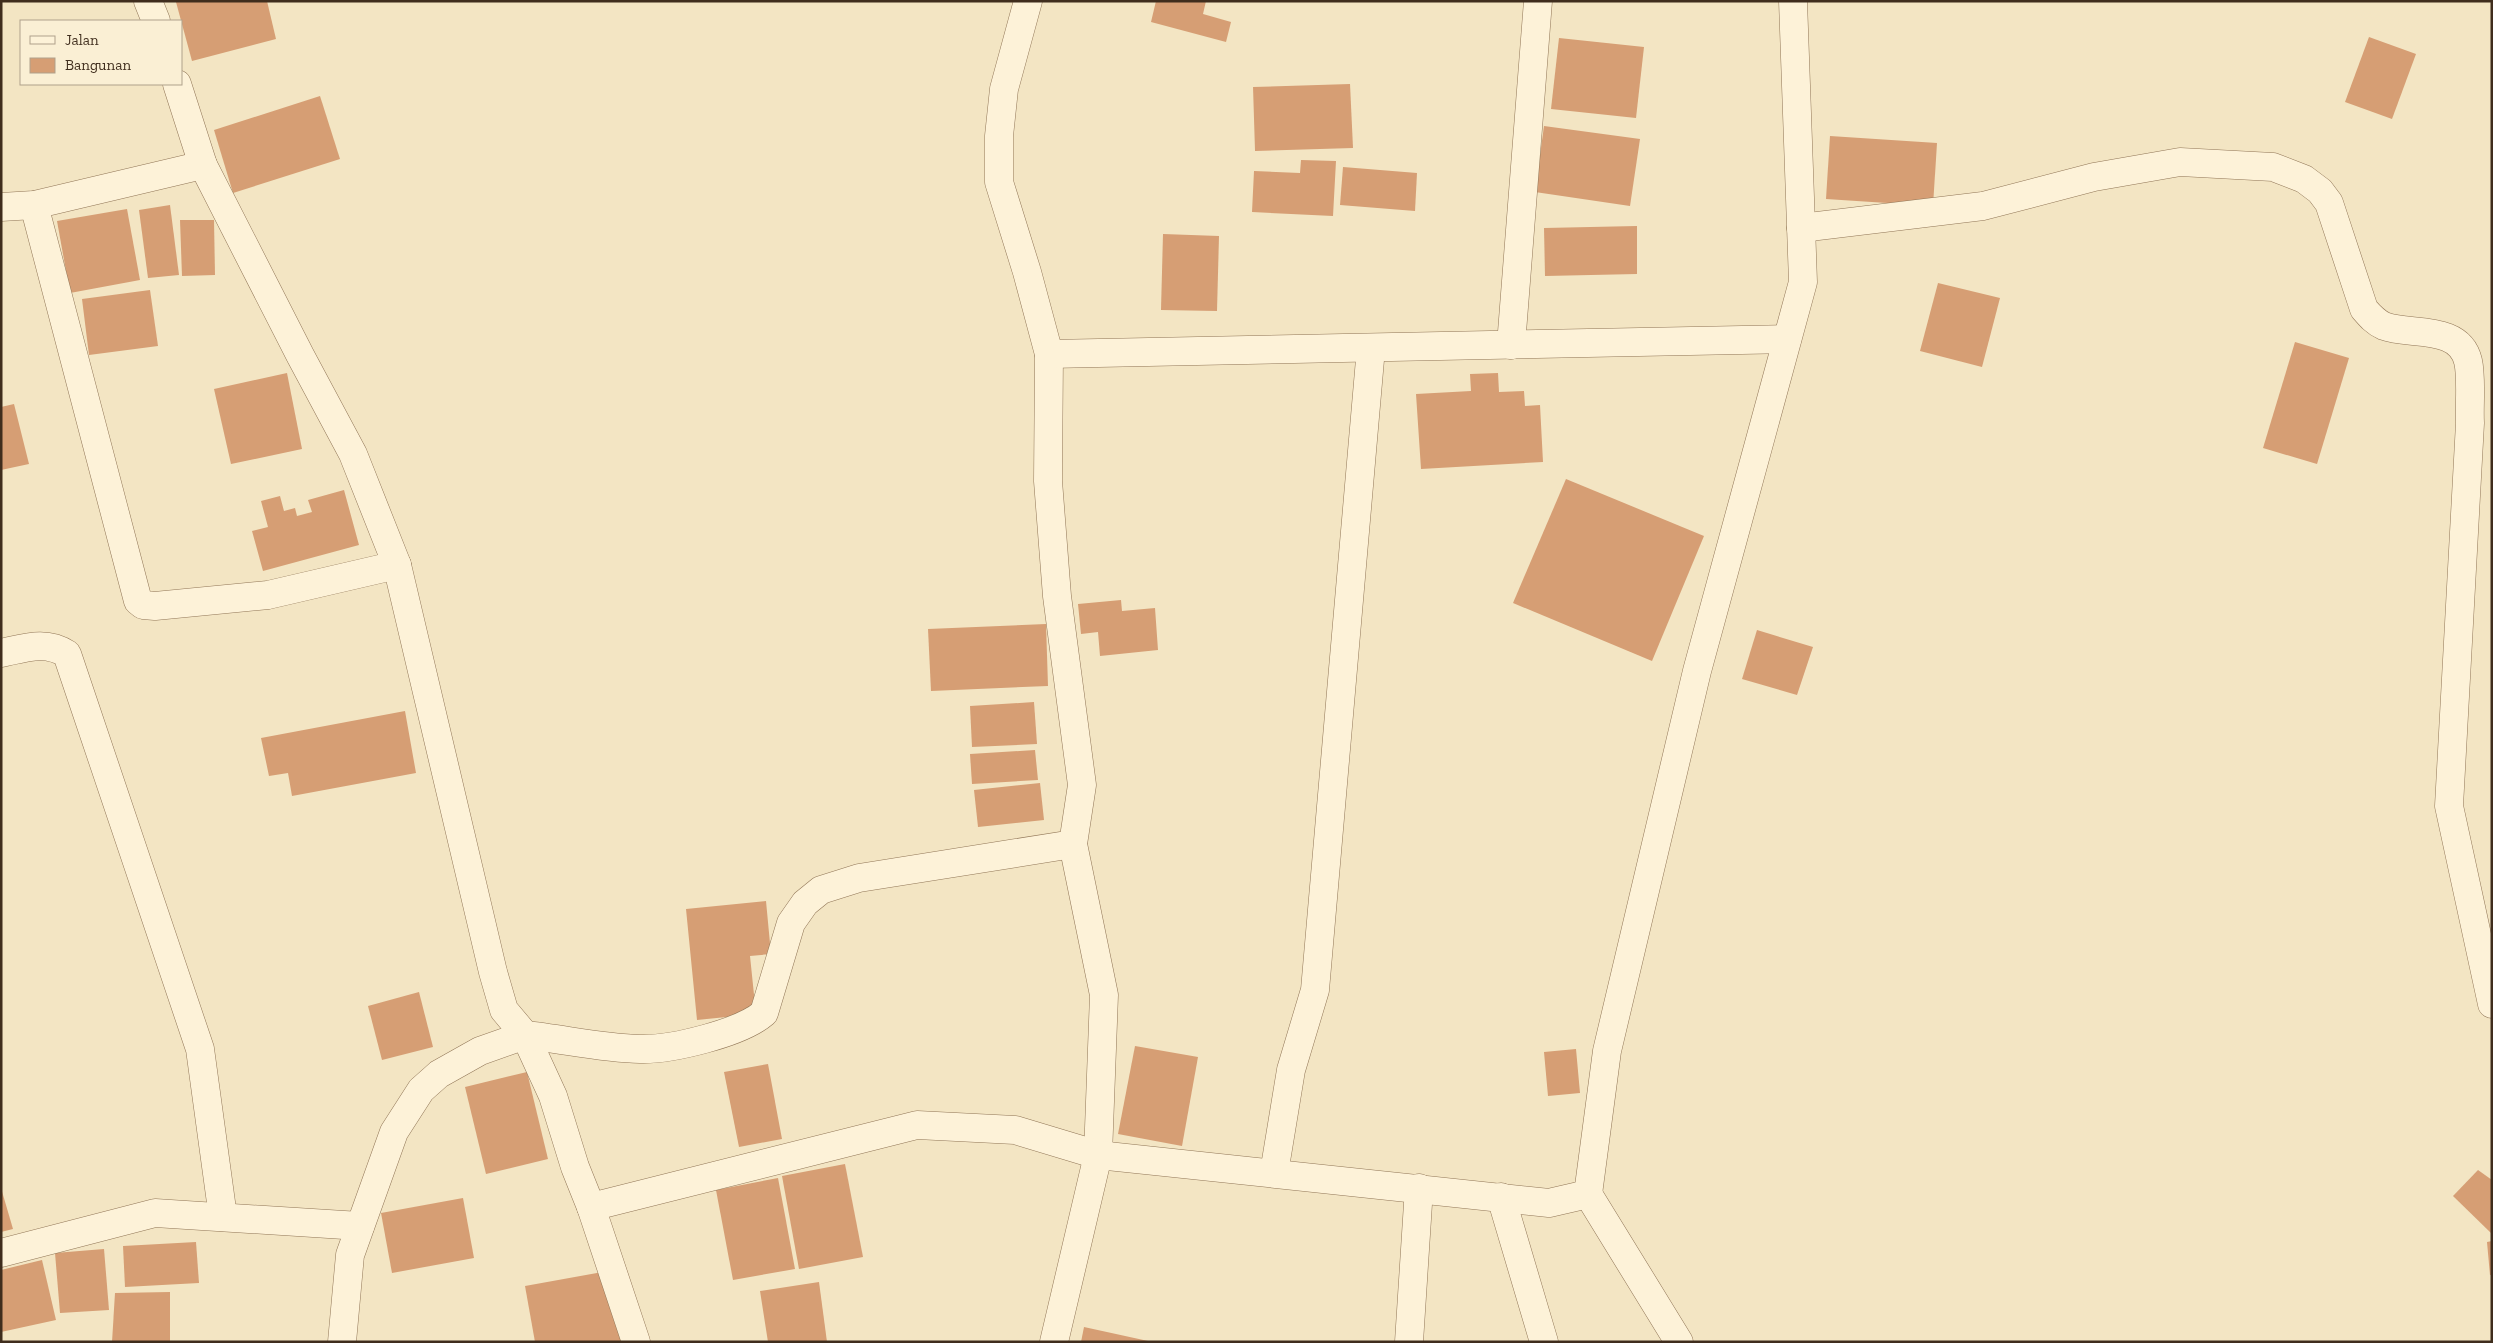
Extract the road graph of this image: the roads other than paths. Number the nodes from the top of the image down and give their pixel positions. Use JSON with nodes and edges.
{"nodes":[{"id":1,"x":148,"y":1,"type":"edge"},
{"id":2,"x":1028,"y":1,"type":"edge"},
{"id":3,"x":1538,"y":1,"type":"edge"},
{"id":4,"x":1793,"y":1,"type":"edge"},
{"id":5,"x":156,"y":20,"type":"edge"},
{"id":6,"x":177,"y":85,"type":"edge"},
{"id":7,"x":203,"y":165,"type":"junction"},
{"id":8,"x":34,"y":205,"type":"junction"},
{"id":9,"x":1,"y":207,"type":"edge"},
{"id":10,"x":1801,"y":228,"type":"junction"},
{"id":11,"x":1787,"y":339,"type":"junction"},
{"id":12,"x":1511,"y":345,"type":"junction"},
{"id":13,"x":1371,"y":348,"type":"junction"},
{"id":14,"x":1049,"y":354,"type":"junction"},
{"id":15,"x":397,"y":565,"type":"junction"},
{"id":16,"x":1,"y":653,"type":"edge"},
{"id":17,"x":1073,"y":844,"type":"junction"},
{"id":18,"x":2492,"y":1004,"type":"edge"},
{"id":19,"x":525,"y":1035,"type":"junction"},
{"id":20,"x":1098,"y":1155,"type":"junction"},
{"id":21,"x":1274,"y":1173,"type":"junction"},
{"id":22,"x":1419,"y":1188,"type":"junction"},
{"id":23,"x":1588,"y":1194,"type":"junction"},
{"id":24,"x":1501,"y":1197,"type":"junction"},
{"id":25,"x":591,"y":1207,"type":"junction"},
{"id":26,"x":223,"y":1217,"type":"junction"},
{"id":27,"x":360,"y":1226,"type":"junction"},
{"id":28,"x":1,"y":1253,"type":"edge"},
{"id":29,"x":342,"y":1342,"type":"edge"},
{"id":30,"x":636,"y":1342,"type":"edge"},
{"id":31,"x":1054,"y":1342,"type":"edge"},
{"id":32,"x":1409,"y":1342,"type":"edge"},
{"id":33,"x":1544,"y":1342,"type":"edge"},
{"id":34,"x":1679,"y":1342,"type":"edge"}],
"edges":[{"from":1,"to":5,"type":"street"},
{"from":2,"to":14,"type":"street"},
{"from":3,"to":12,"type":"street"},
{"from":4,"to":10,"type":"street"},
{"from":6,"to":7,"type":"street"},
{"from":7,"to":8,"type":"street"},
{"from":7,"to":15,"type":"street"},
{"from":8,"to":9,"type":"street"},
{"from":8,"to":15,"type":"street"},
{"from":10,"to":11,"type":"street"},
{"from":10,"to":18,"type":"street"},
{"from":11,"to":12,"type":"street"},
{"from":11,"to":23,"type":"street"},
{"from":12,"to":13,"type":"street"},
{"from":13,"to":14,"type":"street"},
{"from":13,"to":21,"type":"street"},
{"from":14,"to":17,"type":"street"},
{"from":15,"to":19,"type":"street"},
{"from":16,"to":26,"type":"street"},
{"from":17,"to":19,"type":"street"},
{"from":17,"to":20,"type":"street"},
{"from":19,"to":25,"type":"street"},
{"from":19,"to":27,"type":"street"},
{"from":20,"to":21,"type":"street"},
{"from":20,"to":25,"type":"street"},
{"from":20,"to":31,"type":"street"},
{"from":21,"to":22,"type":"street"},
{"from":22,"to":24,"type":"street"},
{"from":22,"to":32,"type":"street"},
{"from":23,"to":24,"type":"street"},
{"from":23,"to":34,"type":"street"},
{"from":24,"to":33,"type":"street"},
{"from":25,"to":30,"type":"street"},
{"from":26,"to":27,"type":"street"},
{"from":26,"to":28,"type":"street"},
{"from":27,"to":29,"type":"street"}]}
